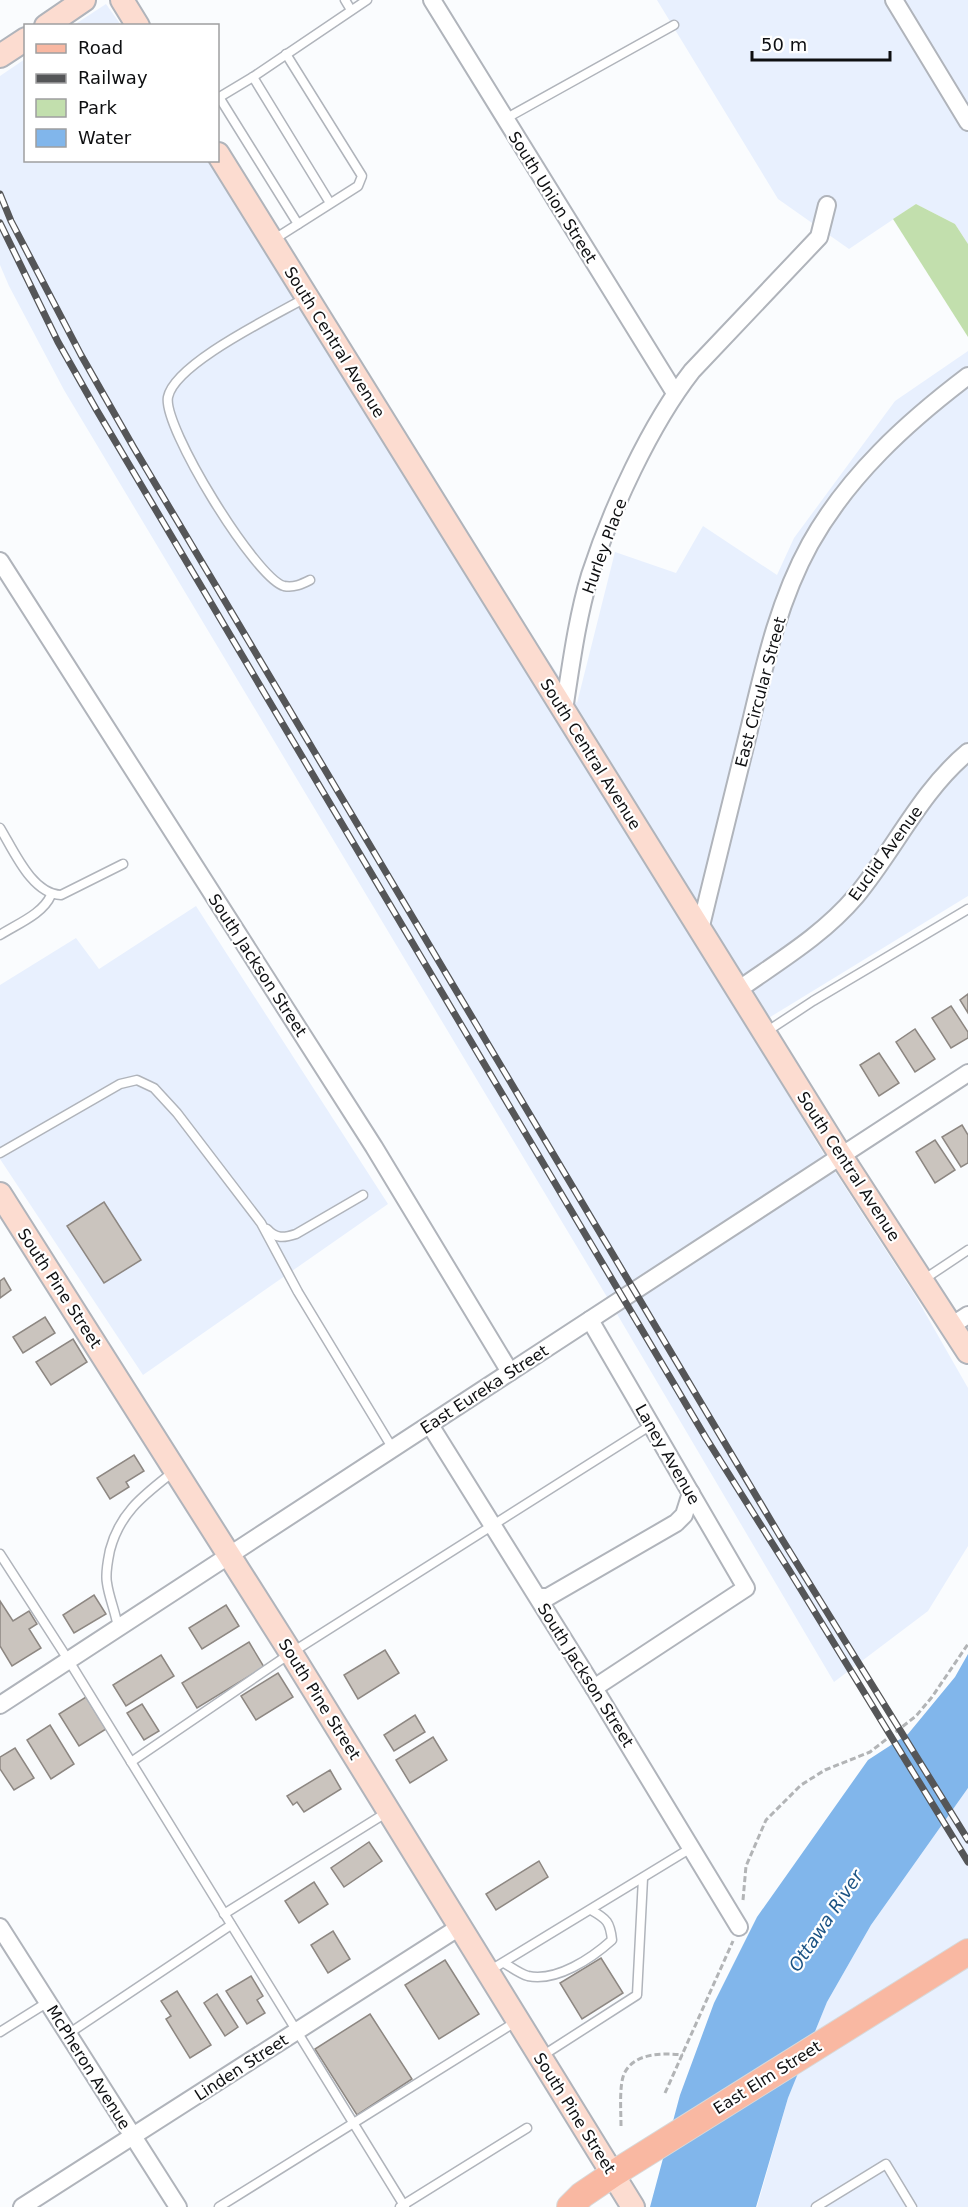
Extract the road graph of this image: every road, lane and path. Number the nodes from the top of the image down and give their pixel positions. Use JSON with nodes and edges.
{"nodes":[{"id":1,"x":84,"y":0,"type":"edge"},
{"id":2,"x":122,"y":0,"type":"edge"},
{"id":3,"x":345,"y":0,"type":"edge"},
{"id":4,"x":367,"y":0,"type":"edge"},
{"id":5,"x":432,"y":0,"type":"edge"},
{"id":6,"x":894,"y":0,"type":"edge"},
{"id":7,"x":351,"y":10,"type":"junction"},
{"id":8,"x":49,"y":24,"type":"edge"},
{"id":9,"x":137,"y":24,"type":"edge"},
{"id":10,"x":674,"y":25,"type":"dead end"},
{"id":11,"x":24,"y":40,"type":"edge"},
{"id":12,"x":286,"y":54,"type":"junction"},
{"id":13,"x":0,"y":56,"type":"edge"},
{"id":14,"x":253,"y":77,"type":"junction"},
{"id":15,"x":219,"y":96,"type":"edge"},
{"id":16,"x":219,"y":99,"type":"edge"},
{"id":17,"x":504,"y":119,"type":"junction"},
{"id":18,"x":968,"y":122,"type":"edge"},
{"id":19,"x":219,"y":156,"type":"edge"},
{"id":20,"x":330,"y":204,"type":"junction"},
{"id":21,"x":827,"y":205,"type":"dead end"},
{"id":22,"x":298,"y":224,"type":"junction"},
{"id":23,"x":272,"y":240,"type":"junction"},
{"id":24,"x":307,"y":297,"type":"junction"},
{"id":25,"x":968,"y":376,"type":"edge"},
{"id":26,"x":675,"y":393,"type":"junction"},
{"id":27,"x":0,"y":561,"type":"edge"},
{"id":28,"x":310,"y":580,"type":"dead end"},
{"id":29,"x":564,"y":710,"type":"junction"},
{"id":30,"x":968,"y":752,"type":"edge"},
{"id":31,"x":0,"y":828,"type":"edge"},
{"id":32,"x":123,"y":864,"type":"dead end"},
{"id":33,"x":51,"y":895,"type":"junction"},
{"id":34,"x":968,"y":909,"type":"edge"},
{"id":35,"x":700,"y":930,"type":"junction"},
{"id":36,"x":0,"y":935,"type":"edge"},
{"id":37,"x":738,"y":990,"type":"junction"},
{"id":38,"x":765,"y":1033,"type":"junction"},
{"id":39,"x":968,"y":1073,"type":"edge"},
{"id":40,"x":0,"y":1153,"type":"edge"},
{"id":41,"x":841,"y":1156,"type":"junction"},
{"id":42,"x":0,"y":1194,"type":"edge"},
{"id":43,"x":363,"y":1195,"type":"dead end"},
{"id":44,"x":261,"y":1223,"type":"junction"},
{"id":45,"x":968,"y":1250,"type":"edge"},
{"id":46,"x":922,"y":1280,"type":"junction"},
{"id":47,"x":590,"y":1320,"type":"junction"},
{"id":48,"x":960,"y":1320,"type":"edge"},
{"id":49,"x":968,"y":1353,"type":"edge"},
{"id":50,"x":510,"y":1372,"type":"junction"},
{"id":51,"x":430,"y":1425,"type":"junction"},
{"id":52,"x":651,"y":1425,"type":"junction"},
{"id":53,"x":393,"y":1449,"type":"junction"},
{"id":54,"x":176,"y":1470,"type":"junction"},
{"id":55,"x":691,"y":1494,"type":"junction"},
{"id":56,"x":493,"y":1525,"type":"junction"},
{"id":57,"x":0,"y":1554,"type":"edge"},
{"id":58,"x":230,"y":1555,"type":"junction"},
{"id":59,"x":538,"y":1598,"type":"junction"},
{"id":60,"x":118,"y":1628,"type":"junction"},
{"id":61,"x":968,"y":1644,"type":"edge"},
{"id":62,"x":291,"y":1653,"type":"junction"},
{"id":63,"x":69,"y":1661,"type":"junction"},
{"id":64,"x":594,"y":1688,"type":"junction"},
{"id":65,"x":0,"y":1705,"type":"edge"},
{"id":66,"x":131,"y":1762,"type":"junction"},
{"id":67,"x":825,"y":1770,"type":"dead end"},
{"id":68,"x":389,"y":1811,"type":"junction"},
{"id":69,"x":691,"y":1848,"type":"junction"},
{"id":70,"x":643,"y":1878,"type":"junction"},
{"id":71,"x":591,"y":1910,"type":"junction"},
{"id":72,"x":224,"y":1914,"type":"junction"},
{"id":73,"x":231,"y":1925,"type":"junction"},
{"id":74,"x":460,"y":1926,"type":"junction"},
{"id":75,"x":0,"y":1927,"type":"edge"},
{"id":76,"x":739,"y":1927,"type":"dead end"},
{"id":77,"x":968,"y":1952,"type":"edge"},
{"id":78,"x":496,"y":1967,"type":"junction"},
{"id":79,"x":48,"y":2002,"type":"junction"},
{"id":80,"x":518,"y":2020,"type":"junction"},
{"id":81,"x":296,"y":2031,"type":"junction"},
{"id":82,"x":0,"y":2032,"type":"edge"},
{"id":83,"x":68,"y":2034,"type":"junction"},
{"id":84,"x":683,"y":2055,"type":"dead end"},
{"id":85,"x":540,"y":2057,"type":"junction"},
{"id":86,"x":353,"y":2123,"type":"junction"},
{"id":87,"x":621,"y":2126,"type":"dead end"},
{"id":88,"x":527,"y":2128,"type":"dead end"},
{"id":89,"x":133,"y":2136,"type":"junction"},
{"id":90,"x":613,"y":2175,"type":"junction"},
{"id":91,"x":403,"y":2206,"type":"edge"},
{"id":92,"x":21,"y":2207,"type":"edge"},
{"id":93,"x":178,"y":2207,"type":"edge"},
{"id":94,"x":219,"y":2207,"type":"edge"},
{"id":95,"x":570,"y":2207,"type":"edge"},
{"id":96,"x":633,"y":2207,"type":"edge"},
{"id":97,"x":816,"y":2207,"type":"edge"},
{"id":98,"x":912,"y":2207,"type":"edge"}],
"edges":[{"from":1,"to":8,"type":"street"},
{"from":2,"to":9,"type":"street"},
{"from":3,"to":7,"type":"lane"},
{"from":4,"to":7,"type":"lane"},
{"from":5,"to":17,"type":"street","name":"South Union Street"},
{"from":6,"to":18,"type":"street"},
{"from":7,"to":12,"type":"lane"},
{"from":10,"to":17,"type":"lane"},
{"from":11,"to":13,"type":"street"},
{"from":12,"to":14,"type":"lane"},
{"from":12,"to":20,"type":"lane"},
{"from":14,"to":15,"type":"lane"},
{"from":14,"to":20,"type":"lane"},
{"from":16,"to":22,"type":"lane"},
{"from":17,"to":26,"type":"street","name":"South Union Street"},
{"from":19,"to":23,"type":"street","name":"South Central Avenue"},
{"from":20,"to":22,"type":"lane"},
{"from":21,"to":26,"type":"street","name":"Hurley Place"},
{"from":22,"to":23,"type":"lane"},
{"from":23,"to":24,"type":"street","name":"South Central Avenue"},
{"from":24,"to":28,"type":"lane"},
{"from":24,"to":29,"type":"street","name":"South Central Avenue"},
{"from":25,"to":35,"type":"street","name":"East Circular Street"},
{"from":26,"to":29,"type":"street","name":"Hurley Place"},
{"from":27,"to":50,"type":"street","name":"South Jackson Street"},
{"from":29,"to":35,"type":"street","name":"South Central Avenue"},
{"from":30,"to":37,"type":"street","name":"Euclid Avenue"},
{"from":31,"to":33,"type":"lane"},
{"from":32,"to":33,"type":"lane"},
{"from":33,"to":36,"type":"lane"},
{"from":34,"to":38,"type":"lane"},
{"from":35,"to":37,"type":"street","name":"South Central Avenue"},
{"from":37,"to":38,"type":"street","name":"South Central Avenue"},
{"from":38,"to":41,"type":"street","name":"South Central Avenue"},
{"from":39,"to":41,"type":"street","name":"East Eureka Street"},
{"from":40,"to":44,"type":"lane"},
{"from":41,"to":46,"type":"street","name":"South Central Avenue"},
{"from":41,"to":47,"type":"street","name":"East Eureka Street"},
{"from":42,"to":54,"type":"street","name":"South Pine Street"},
{"from":43,"to":44,"type":"lane"},
{"from":44,"to":53,"type":"lane"},
{"from":45,"to":46,"type":"lane"},
{"from":46,"to":48,"type":"street","name":"South Central Avenue"},
{"from":47,"to":50,"type":"street","name":"East Eureka Street"},
{"from":47,"to":52,"type":"street","name":"Laney Avenue"},
{"from":48,"to":49,"type":"street","name":"South Central Avenue"},
{"from":50,"to":51,"type":"street","name":"East Eureka Street"},
{"from":51,"to":53,"type":"street","name":"East Eureka Street"},
{"from":51,"to":56,"type":"street","name":"South Jackson Street"},
{"from":52,"to":55,"type":"street","name":"Laney Avenue"},
{"from":52,"to":56,"type":"lane"},
{"from":53,"to":58,"type":"street","name":"East Eureka Street"},
{"from":54,"to":58,"type":"street","name":"South Pine Street"},
{"from":54,"to":60,"type":"lane"},
{"from":55,"to":59,"type":"street"},
{"from":55,"to":64,"type":"street","name":"Laney Avenue"},
{"from":56,"to":59,"type":"street","name":"South Jackson Street"},
{"from":56,"to":62,"type":"lane"},
{"from":57,"to":63,"type":"lane"},
{"from":58,"to":60,"type":"street","name":"East Eureka Street"},
{"from":58,"to":62,"type":"street","name":"South Pine Street"},
{"from":59,"to":64,"type":"street","name":"South Jackson Street"},
{"from":60,"to":63,"type":"street","name":"East Eureka Street"},
{"from":61,"to":67,"type":"path"},
{"from":62,"to":66,"type":"lane"},
{"from":62,"to":68,"type":"street","name":"South Pine Street"},
{"from":63,"to":65,"type":"street","name":"East Eureka Street"},
{"from":63,"to":66,"type":"lane"},
{"from":64,"to":69,"type":"street","name":"South Jackson Street"},
{"from":66,"to":72,"type":"lane"},
{"from":68,"to":72,"type":"lane"},
{"from":68,"to":74,"type":"street","name":"South Pine Street"},
{"from":69,"to":70,"type":"lane"},
{"from":69,"to":76,"type":"street","name":"South Jackson Street"},
{"from":70,"to":71,"type":"lane"},
{"from":70,"to":85,"type":"lane"},
{"from":71,"to":78,"type":"lane"},
{"from":71,"to":78,"type":"lane"},
{"from":72,"to":73,"type":"lane"},
{"from":73,"to":81,"type":"lane"},
{"from":73,"to":83,"type":"lane"},
{"from":74,"to":78,"type":"street","name":"South Pine Street"},
{"from":74,"to":81,"type":"street","name":"Linden Street"},
{"from":75,"to":79,"type":"street","name":"McPheron Avenue"},
{"from":77,"to":90,"type":"main road","name":"East Elm Street"},
{"from":78,"to":80,"type":"street","name":"South Pine Street"},
{"from":79,"to":82,"type":"lane"},
{"from":79,"to":83,"type":"street","name":"McPheron Avenue"},
{"from":80,"to":85,"type":"street","name":"South Pine Street"},
{"from":80,"to":86,"type":"lane"},
{"from":81,"to":86,"type":"lane"},
{"from":81,"to":89,"type":"street","name":"Linden Street"},
{"from":83,"to":89,"type":"street","name":"McPheron Avenue"},
{"from":84,"to":87,"type":"path"},
{"from":85,"to":90,"type":"street","name":"South Pine Street"},
{"from":86,"to":91,"type":"lane"},
{"from":86,"to":94,"type":"lane"},
{"from":88,"to":91,"type":"lane"},
{"from":89,"to":92,"type":"street","name":"Linden Street"},
{"from":89,"to":93,"type":"street","name":"McPheron Avenue"},
{"from":90,"to":95,"type":"main road","name":"East Elm Street"},
{"from":90,"to":96,"type":"street","name":"South Pine Street"},
{"from":97,"to":98,"type":"lane"}]}
